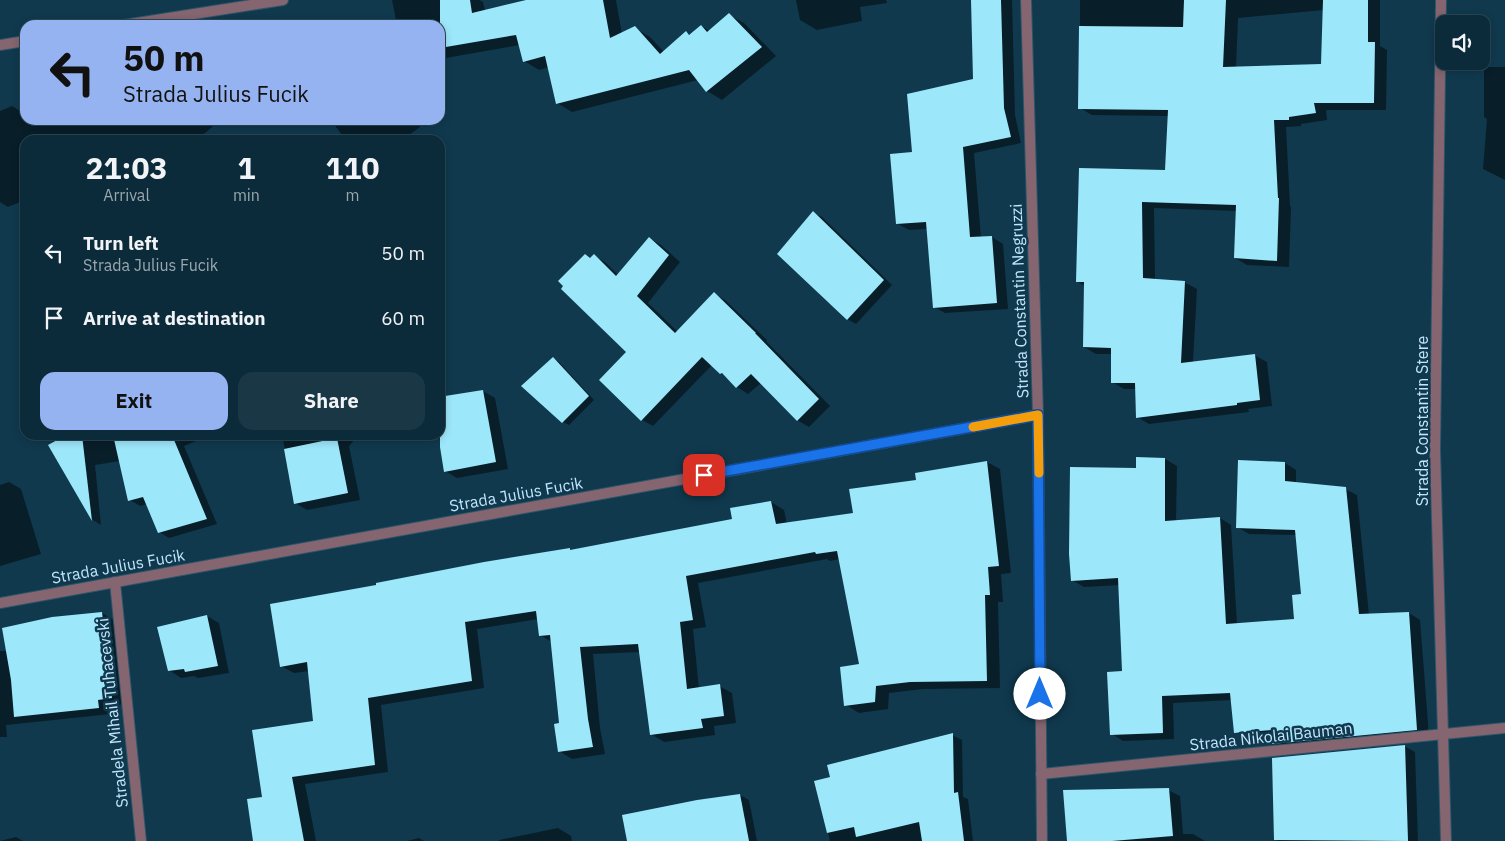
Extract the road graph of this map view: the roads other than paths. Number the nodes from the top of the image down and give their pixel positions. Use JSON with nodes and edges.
{"nodes":[{"id":1,"x":283,"y":0,"type":"edge"},
{"id":2,"x":1026,"y":0,"type":"edge"},
{"id":3,"x":1441,"y":0,"type":"edge"},
{"id":4,"x":156,"y":20,"type":"edge"},
{"id":5,"x":20,"y":42,"type":"edge"},
{"id":6,"x":0,"y":44,"type":"edge"},
{"id":7,"x":1038,"y":415,"type":"junction"},
{"id":8,"x":114,"y":582,"type":"junction"},
{"id":9,"x":0,"y":603,"type":"edge"},
{"id":10,"x":1505,"y":728,"type":"edge"},
{"id":11,"x":1443,"y":733,"type":"junction"},
{"id":12,"x":1041,"y":774,"type":"junction"},
{"id":13,"x":141,"y":841,"type":"edge"},
{"id":14,"x":1042,"y":841,"type":"edge"},
{"id":15,"x":1446,"y":841,"type":"edge"}],
"edges":[{"from":1,"to":4,"type":"street"},
{"from":2,"to":7,"type":"street","name":"Strada Constantin Negruzzi"},
{"from":3,"to":11,"type":"street","name":"Strada Constantin Stere"},
{"from":5,"to":6,"type":"street"},
{"from":7,"to":8,"type":"street","name":"Strada Julius Fucik"},
{"from":7,"to":12,"type":"street","name":"Strada Constantin Negruzzi"},
{"from":8,"to":9,"type":"street","name":"Strada Julius Fucik"},
{"from":8,"to":13,"type":"street","name":"Stradela Mihail Tuhacevski"},
{"from":10,"to":11,"type":"street","name":"Strada Nikolai Bauman"},
{"from":11,"to":12,"type":"street","name":"Strada Nikolai Bauman"},
{"from":11,"to":15,"type":"street","name":"Strada Constantin Stere"},
{"from":12,"to":14,"type":"street","name":"Strada Constantin Negruzzi"}]}
